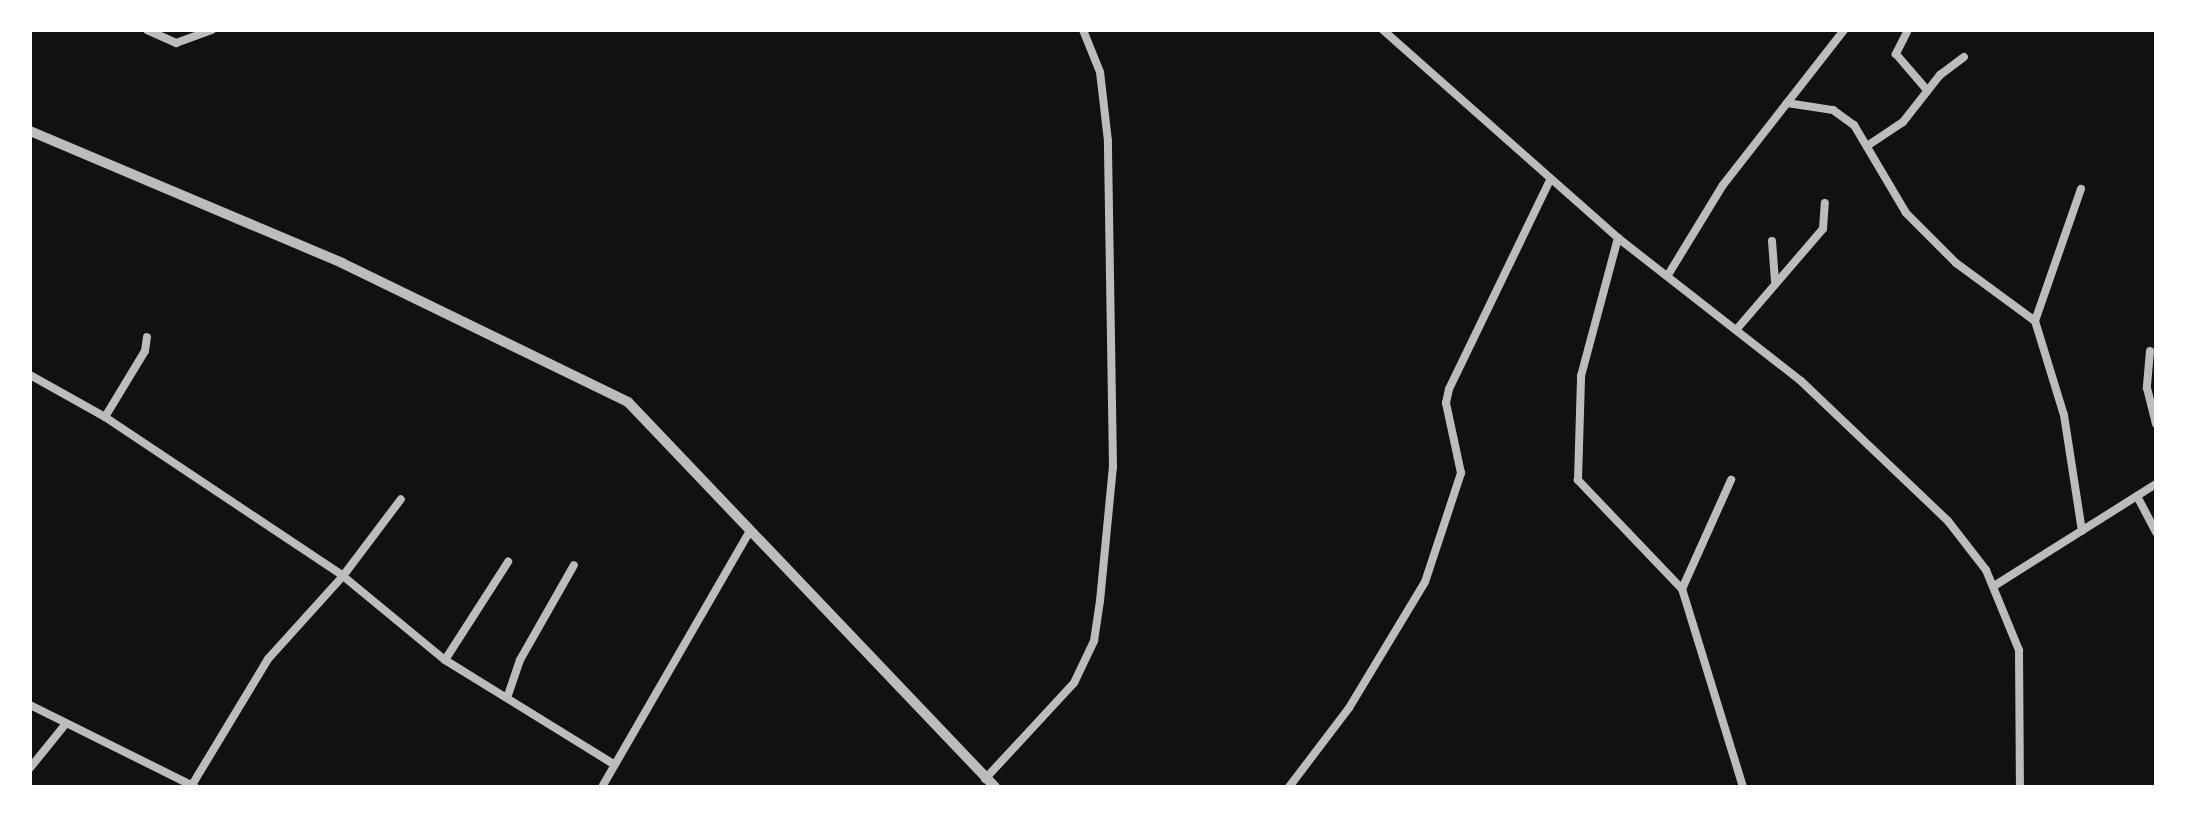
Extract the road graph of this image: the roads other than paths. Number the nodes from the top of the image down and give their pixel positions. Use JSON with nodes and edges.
{"nodes":[{"id":1,"x":147,"y":30,"type":"edge"},
{"id":2,"x":212,"y":30,"type":"edge"},
{"id":3,"x":1083,"y":30,"type":"edge"},
{"id":4,"x":1383,"y":30,"type":"edge"},
{"id":5,"x":1844,"y":30,"type":"edge"},
{"id":6,"x":1906,"y":32,"type":"edge"},
{"id":7,"x":1964,"y":57,"type":"dead end"},
{"id":8,"x":1927,"y":90,"type":"junction"},
{"id":9,"x":1787,"y":103,"type":"junction"},
{"id":10,"x":30,"y":131,"type":"edge"},
{"id":11,"x":1867,"y":146,"type":"junction"},
{"id":12,"x":1550,"y":180,"type":"junction"},
{"id":13,"x":2081,"y":189,"type":"dead end"},
{"id":14,"x":1825,"y":203,"type":"dead end"},
{"id":15,"x":1618,"y":238,"type":"junction"},
{"id":16,"x":1772,"y":241,"type":"dead end"},
{"id":17,"x":1668,"y":275,"type":"junction"},
{"id":18,"x":1775,"y":280,"type":"junction"},
{"id":19,"x":2035,"y":322,"type":"junction"},
{"id":20,"x":1736,"y":330,"type":"junction"},
{"id":21,"x":147,"y":338,"type":"dead end"},
{"id":22,"x":2150,"y":351,"type":"dead end"},
{"id":23,"x":30,"y":374,"type":"edge"},
{"id":24,"x":105,"y":416,"type":"junction"},
{"id":25,"x":2156,"y":424,"type":"edge"},
{"id":26,"x":1732,"y":480,"type":"dead end"},
{"id":27,"x":2156,"y":484,"type":"edge"},
{"id":28,"x":2137,"y":496,"type":"junction"},
{"id":29,"x":400,"y":499,"type":"dead end"},
{"id":30,"x":2082,"y":531,"type":"junction"},
{"id":31,"x":749,"y":532,"type":"junction"},
{"id":32,"x":2156,"y":532,"type":"edge"},
{"id":33,"x":508,"y":562,"type":"dead end"},
{"id":34,"x":574,"y":566,"type":"dead end"},
{"id":35,"x":343,"y":576,"type":"junction"},
{"id":36,"x":1994,"y":586,"type":"junction"},
{"id":37,"x":1682,"y":589,"type":"junction"},
{"id":38,"x":445,"y":660,"type":"junction"},
{"id":39,"x":507,"y":698,"type":"junction"},
{"id":40,"x":30,"y":705,"type":"edge"},
{"id":41,"x":64,"y":726,"type":"junction"},
{"id":42,"x":612,"y":763,"type":"junction"},
{"id":43,"x":30,"y":768,"type":"edge"},
{"id":44,"x":990,"y":783,"type":"edge"},
{"id":45,"x":194,"y":786,"type":"edge"},
{"id":46,"x":602,"y":787,"type":"edge"},
{"id":47,"x":1289,"y":787,"type":"edge"},
{"id":48,"x":1743,"y":787,"type":"edge"},
{"id":49,"x":2020,"y":787,"type":"edge"}],
"edges":[{"from":1,"to":2,"type":"street"},
{"from":3,"to":44,"type":"street"},
{"from":4,"to":12,"type":"street"},
{"from":5,"to":9,"type":"street"},
{"from":6,"to":8,"type":"street"},
{"from":7,"to":8,"type":"street"},
{"from":8,"to":11,"type":"street"},
{"from":9,"to":11,"type":"street"},
{"from":9,"to":17,"type":"street"},
{"from":10,"to":31,"type":"street"},
{"from":11,"to":19,"type":"street"},
{"from":12,"to":15,"type":"street"},
{"from":12,"to":47,"type":"street"},
{"from":13,"to":19,"type":"street"},
{"from":14,"to":18,"type":"street"},
{"from":15,"to":17,"type":"street"},
{"from":15,"to":37,"type":"street"},
{"from":16,"to":18,"type":"street"},
{"from":17,"to":20,"type":"street"},
{"from":18,"to":20,"type":"street"},
{"from":19,"to":30,"type":"street"},
{"from":20,"to":36,"type":"street"},
{"from":21,"to":24,"type":"street"},
{"from":22,"to":25,"type":"street"},
{"from":23,"to":24,"type":"street"},
{"from":24,"to":35,"type":"street"},
{"from":26,"to":37,"type":"street"},
{"from":27,"to":28,"type":"street"},
{"from":28,"to":30,"type":"street"},
{"from":28,"to":32,"type":"street"},
{"from":29,"to":35,"type":"street"},
{"from":30,"to":36,"type":"street"},
{"from":31,"to":42,"type":"street"},
{"from":31,"to":44,"type":"street"},
{"from":33,"to":38,"type":"street"},
{"from":34,"to":39,"type":"street"},
{"from":35,"to":38,"type":"street"},
{"from":35,"to":45,"type":"street"},
{"from":36,"to":49,"type":"street"},
{"from":37,"to":48,"type":"street"},
{"from":38,"to":39,"type":"street"},
{"from":39,"to":42,"type":"street"},
{"from":40,"to":41,"type":"street"},
{"from":41,"to":43,"type":"street"},
{"from":41,"to":45,"type":"street"},
{"from":42,"to":46,"type":"street"}]}
